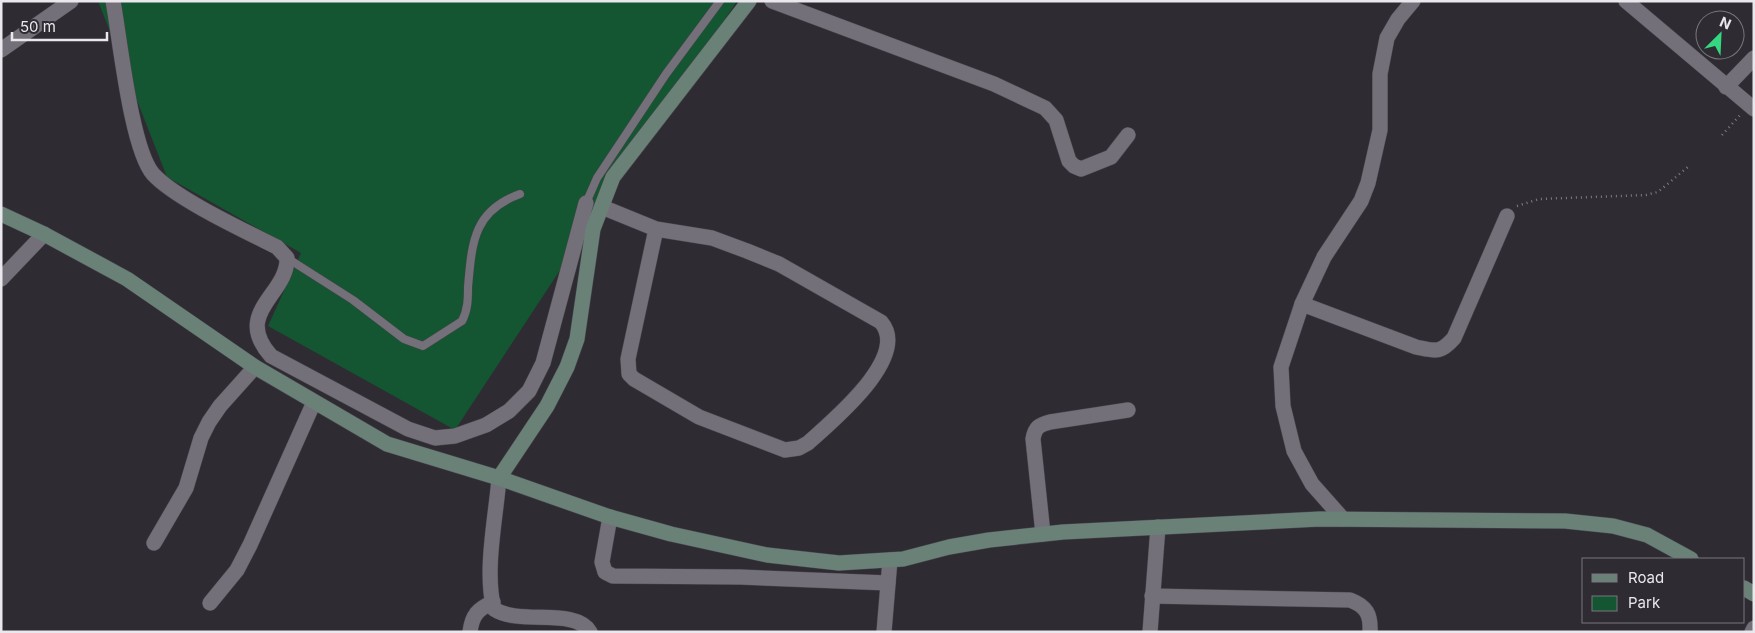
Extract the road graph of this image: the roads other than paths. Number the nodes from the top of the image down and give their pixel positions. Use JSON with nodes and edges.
{"nodes":[{"id":1,"x":71,"y":1,"type":"edge"},
{"id":2,"x":113,"y":1,"type":"edge"},
{"id":3,"x":720,"y":1,"type":"edge"},
{"id":4,"x":749,"y":1,"type":"edge"},
{"id":5,"x":772,"y":1,"type":"edge"},
{"id":6,"x":1413,"y":1,"type":"edge"},
{"id":7,"x":1626,"y":1,"type":"edge"},
{"id":8,"x":1,"y":50,"type":"edge"},
{"id":9,"x":1754,"y":58,"type":"edge"},
{"id":10,"x":1726,"y":87,"type":"junction"},
{"id":11,"x":1752,"y":107,"type":"edge"},
{"id":12,"x":1128,"y":135,"type":"dead end"},
{"id":13,"x":520,"y":194,"type":"dead end"},
{"id":14,"x":586,"y":203,"type":"joint"},
{"id":15,"x":602,"y":206,"type":"junction"},
{"id":16,"x":1,"y":214,"type":"edge"},
{"id":17,"x":1507,"y":216,"type":"road end"},
{"id":18,"x":656,"y":229,"type":"junction"},
{"id":19,"x":44,"y":234,"type":"junction"},
{"id":20,"x":287,"y":258,"type":"junction"},
{"id":21,"x":1,"y":279,"type":"edge"},
{"id":22,"x":1302,"y":304,"type":"junction"},
{"id":23,"x":255,"y":366,"type":"junction"},
{"id":24,"x":314,"y":402,"type":"junction"},
{"id":25,"x":1128,"y":410,"type":"dead end"},
{"id":26,"x":499,"y":478,"type":"junction"},
{"id":27,"x":610,"y":517,"type":"junction"},
{"id":28,"x":1343,"y":519,"type":"junction"},
{"id":29,"x":1158,"y":527,"type":"junction"},
{"id":30,"x":1043,"y":534,"type":"junction"},
{"id":31,"x":154,"y":543,"type":"dead end"},
{"id":32,"x":1689,"y":558,"type":"edge"},
{"id":33,"x":890,"y":560,"type":"junction"},
{"id":34,"x":888,"y":583,"type":"junction"},
{"id":35,"x":1152,"y":596,"type":"junction"},
{"id":36,"x":492,"y":602,"type":"junction"},
{"id":37,"x":210,"y":603,"type":"dead end"},
{"id":38,"x":1754,"y":628,"type":"edge"},
{"id":39,"x":470,"y":632,"type":"edge"},
{"id":40,"x":590,"y":632,"type":"edge"},
{"id":41,"x":884,"y":632,"type":"edge"},
{"id":42,"x":1150,"y":632,"type":"edge"},
{"id":43,"x":1370,"y":632,"type":"edge"},
{"id":44,"x":1752,"y":632,"type":"edge"}],
"edges":[{"from":1,"to":8,"type":"street"},
{"from":2,"to":20,"type":"street"},
{"from":3,"to":14,"type":"lane"},
{"from":4,"to":15,"type":"street"},
{"from":5,"to":12,"type":"street"},
{"from":6,"to":22,"type":"street"},
{"from":7,"to":10,"type":"street"},
{"from":9,"to":10,"type":"street"},
{"from":10,"to":11,"type":"street"},
{"from":13,"to":20,"type":"lane"},
{"from":14,"to":20,"type":"street"},
{"from":15,"to":18,"type":"street"},
{"from":15,"to":26,"type":"street"},
{"from":16,"to":19,"type":"street"},
{"from":17,"to":22,"type":"street"},
{"from":18,"to":18,"type":"street"},
{"from":19,"to":21,"type":"street"},
{"from":19,"to":23,"type":"street"},
{"from":22,"to":28,"type":"street"},
{"from":23,"to":24,"type":"street"},
{"from":23,"to":31,"type":"street"},
{"from":24,"to":26,"type":"street"},
{"from":24,"to":37,"type":"street"},
{"from":25,"to":30,"type":"street"},
{"from":26,"to":27,"type":"street"},
{"from":26,"to":36,"type":"street"},
{"from":27,"to":33,"type":"street"},
{"from":27,"to":34,"type":"street"},
{"from":28,"to":29,"type":"street"},
{"from":28,"to":32,"type":"street"},
{"from":29,"to":30,"type":"street"},
{"from":29,"to":35,"type":"street"},
{"from":30,"to":33,"type":"street"},
{"from":33,"to":34,"type":"street"},
{"from":34,"to":41,"type":"street"},
{"from":35,"to":42,"type":"street"},
{"from":35,"to":43,"type":"street"},
{"from":36,"to":39,"type":"street"},
{"from":36,"to":40,"type":"street"},
{"from":38,"to":44,"type":"street"}]}
